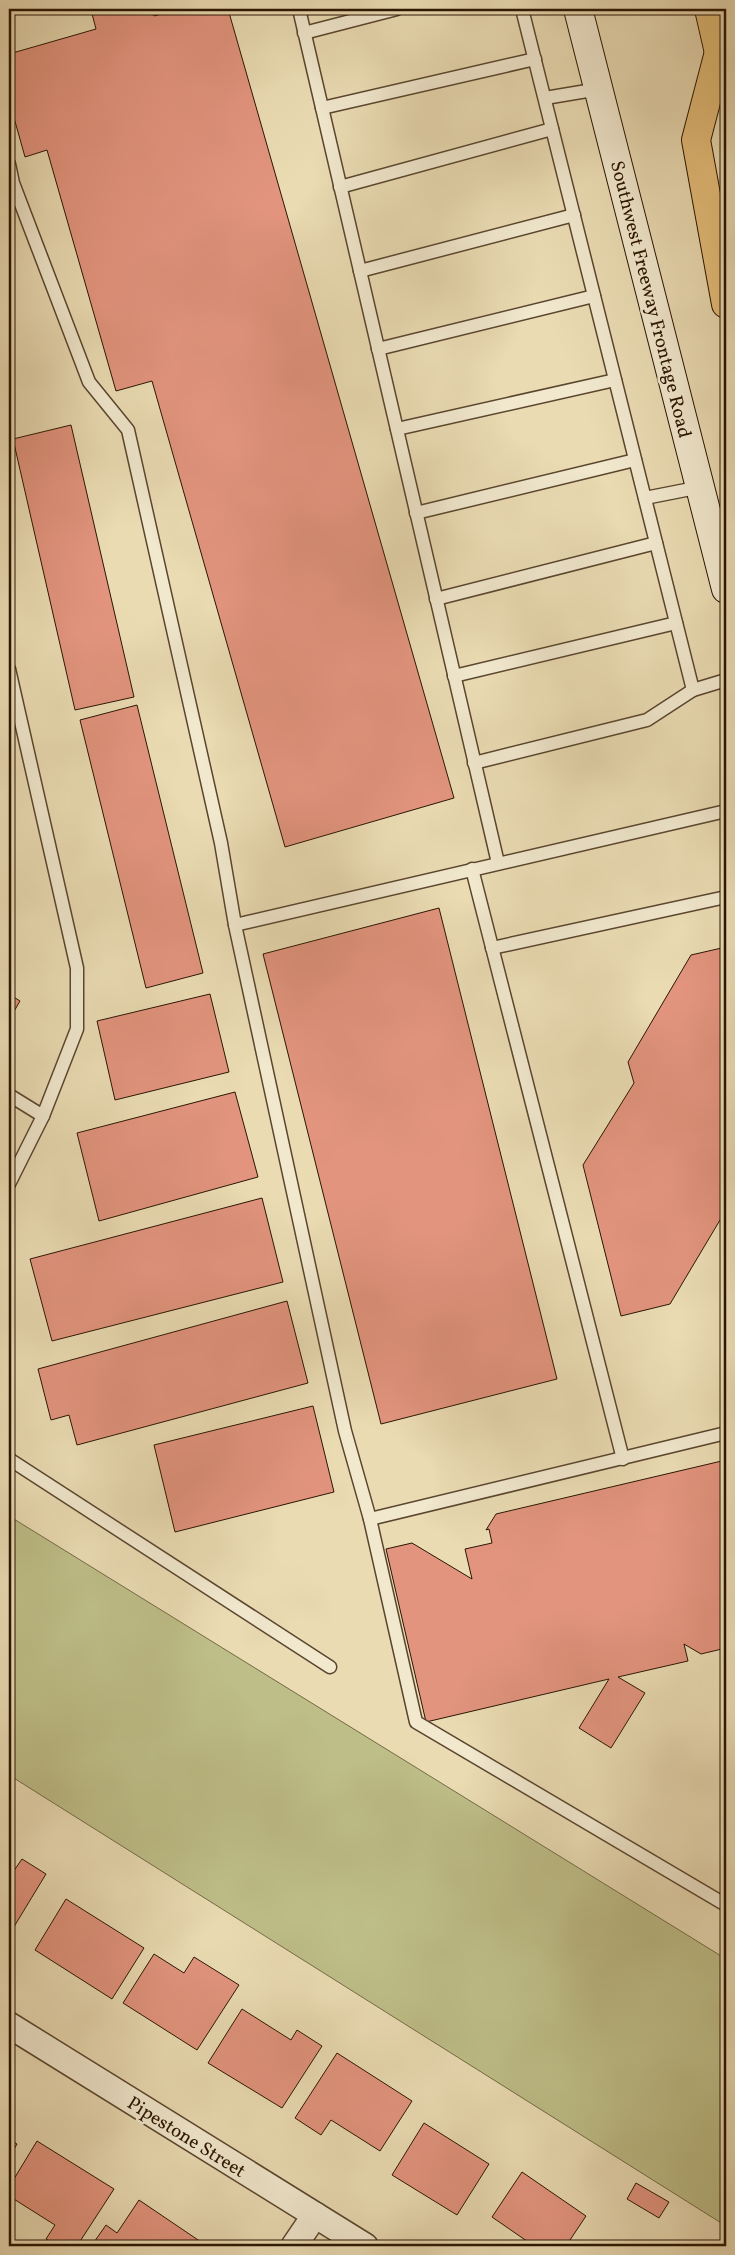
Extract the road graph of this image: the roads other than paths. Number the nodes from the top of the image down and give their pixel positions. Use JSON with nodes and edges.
{"nodes":[{"id":1,"x":299,"y":9,"type":"edge"},
{"id":2,"x":397,"y":9,"type":"edge"},
{"id":3,"x":522,"y":9,"type":"edge"},
{"id":4,"x":578,"y":9,"type":"edge"},
{"id":5,"x":708,"y":9,"type":"edge"},
{"id":6,"x":304,"y":33,"type":"junction"},
{"id":7,"x":719,"y":52,"type":"junction"},
{"id":8,"x":535,"y":59,"type":"junction"},
{"id":9,"x":726,"y":81,"type":"edge"},
{"id":10,"x":599,"y":89,"type":"junction"},
{"id":11,"x":545,"y":98,"type":"junction"},
{"id":12,"x":322,"y":108,"type":"junction"},
{"id":13,"x":552,"y":129,"type":"junction"},
{"id":14,"x":9,"y":164,"type":"edge"},
{"id":15,"x":340,"y":187,"type":"junction"},
{"id":16,"x":574,"y":215,"type":"junction"},
{"id":17,"x":360,"y":270,"type":"junction"},
{"id":18,"x":594,"y":296,"type":"junction"},
{"id":19,"x":726,"y":304,"type":"edge"},
{"id":20,"x":378,"y":349,"type":"junction"},
{"id":21,"x":615,"y":380,"type":"junction"},
{"id":22,"x":397,"y":429,"type":"junction"},
{"id":23,"x":635,"y":460,"type":"junction"},
{"id":24,"x":700,"y":487,"type":"junction"},
{"id":25,"x":645,"y":498,"type":"junction"},
{"id":26,"x":416,"y":513,"type":"junction"},
{"id":27,"x":656,"y":543,"type":"junction"},
{"id":28,"x":726,"y":589,"type":"edge"},
{"id":29,"x":436,"y":599,"type":"junction"},
{"id":30,"x":676,"y":623,"type":"junction"},
{"id":31,"x":9,"y":669,"type":"edge"},
{"id":32,"x":454,"y":676,"type":"junction"},
{"id":33,"x":726,"y":680,"type":"edge"},
{"id":34,"x":693,"y":690,"type":"junction"},
{"id":35,"x":474,"y":763,"type":"junction"},
{"id":36,"x":726,"y":810,"type":"edge"},
{"id":37,"x":498,"y":863,"type":"junction"},
{"id":38,"x":472,"y":869,"type":"junction"},
{"id":39,"x":726,"y":896,"type":"edge"},
{"id":40,"x":235,"y":925,"type":"junction"},
{"id":41,"x":492,"y":948,"type":"junction"},
{"id":42,"x":9,"y":1095,"type":"edge"},
{"id":43,"x":43,"y":1116,"type":"junction"},
{"id":44,"x":9,"y":1184,"type":"edge"},
{"id":45,"x":726,"y":1433,"type":"edge"},
{"id":46,"x":9,"y":1459,"type":"edge"},
{"id":47,"x":624,"y":1459,"type":"junction"},
{"id":48,"x":370,"y":1519,"type":"junction"},
{"id":49,"x":330,"y":1667,"type":"dead end"},
{"id":50,"x":726,"y":1905,"type":"edge"},
{"id":51,"x":9,"y":2025,"type":"edge"},
{"id":52,"x":315,"y":2215,"type":"junction"},
{"id":53,"x":294,"y":2246,"type":"edge"},
{"id":54,"x":365,"y":2246,"type":"edge"}],
"edges":[{"from":1,"to":6,"type":"lane"},
{"from":2,"to":6,"type":"lane"},
{"from":3,"to":8,"type":"lane"},
{"from":4,"to":10,"type":"main road","name":"Southwest Freeway Frontage Road"},
{"from":5,"to":7,"type":"highway"},
{"from":6,"to":12,"type":"lane"},
{"from":7,"to":9,"type":"highway"},
{"from":7,"to":19,"type":"highway"},
{"from":8,"to":11,"type":"lane"},
{"from":8,"to":12,"type":"lane"},
{"from":10,"to":11,"type":"lane"},
{"from":10,"to":24,"type":"main road","name":"Southwest Freeway Frontage Road"},
{"from":11,"to":13,"type":"lane"},
{"from":12,"to":15,"type":"lane"},
{"from":13,"to":15,"type":"lane"},
{"from":13,"to":16,"type":"lane"},
{"from":14,"to":40,"type":"lane"},
{"from":15,"to":17,"type":"lane"},
{"from":16,"to":17,"type":"lane"},
{"from":16,"to":18,"type":"lane"},
{"from":17,"to":20,"type":"lane"},
{"from":18,"to":20,"type":"lane"},
{"from":18,"to":21,"type":"lane"},
{"from":20,"to":22,"type":"lane"},
{"from":21,"to":22,"type":"lane"},
{"from":21,"to":23,"type":"lane"},
{"from":22,"to":26,"type":"lane"},
{"from":23,"to":25,"type":"lane"},
{"from":23,"to":26,"type":"lane"},
{"from":24,"to":25,"type":"lane"},
{"from":24,"to":28,"type":"main road","name":"Southwest Freeway Frontage Road"},
{"from":25,"to":27,"type":"lane"},
{"from":26,"to":29,"type":"lane"},
{"from":27,"to":29,"type":"lane"},
{"from":27,"to":30,"type":"lane"},
{"from":29,"to":32,"type":"lane"},
{"from":30,"to":32,"type":"lane"},
{"from":30,"to":34,"type":"lane"},
{"from":31,"to":43,"type":"lane"},
{"from":32,"to":35,"type":"lane"},
{"from":33,"to":34,"type":"lane"},
{"from":34,"to":35,"type":"lane"},
{"from":35,"to":37,"type":"lane"},
{"from":36,"to":37,"type":"lane"},
{"from":37,"to":38,"type":"lane"},
{"from":38,"to":40,"type":"lane"},
{"from":38,"to":41,"type":"lane"},
{"from":39,"to":41,"type":"lane"},
{"from":40,"to":48,"type":"lane"},
{"from":41,"to":47,"type":"lane"},
{"from":42,"to":43,"type":"lane"},
{"from":43,"to":44,"type":"lane"},
{"from":45,"to":47,"type":"lane"},
{"from":46,"to":49,"type":"lane"},
{"from":47,"to":48,"type":"lane"},
{"from":48,"to":50,"type":"lane"},
{"from":51,"to":52,"type":"street","name":"Pipestone Street"},
{"from":52,"to":53,"type":"street"},
{"from":52,"to":54,"type":"street","name":"Pipestone Street"}]}
